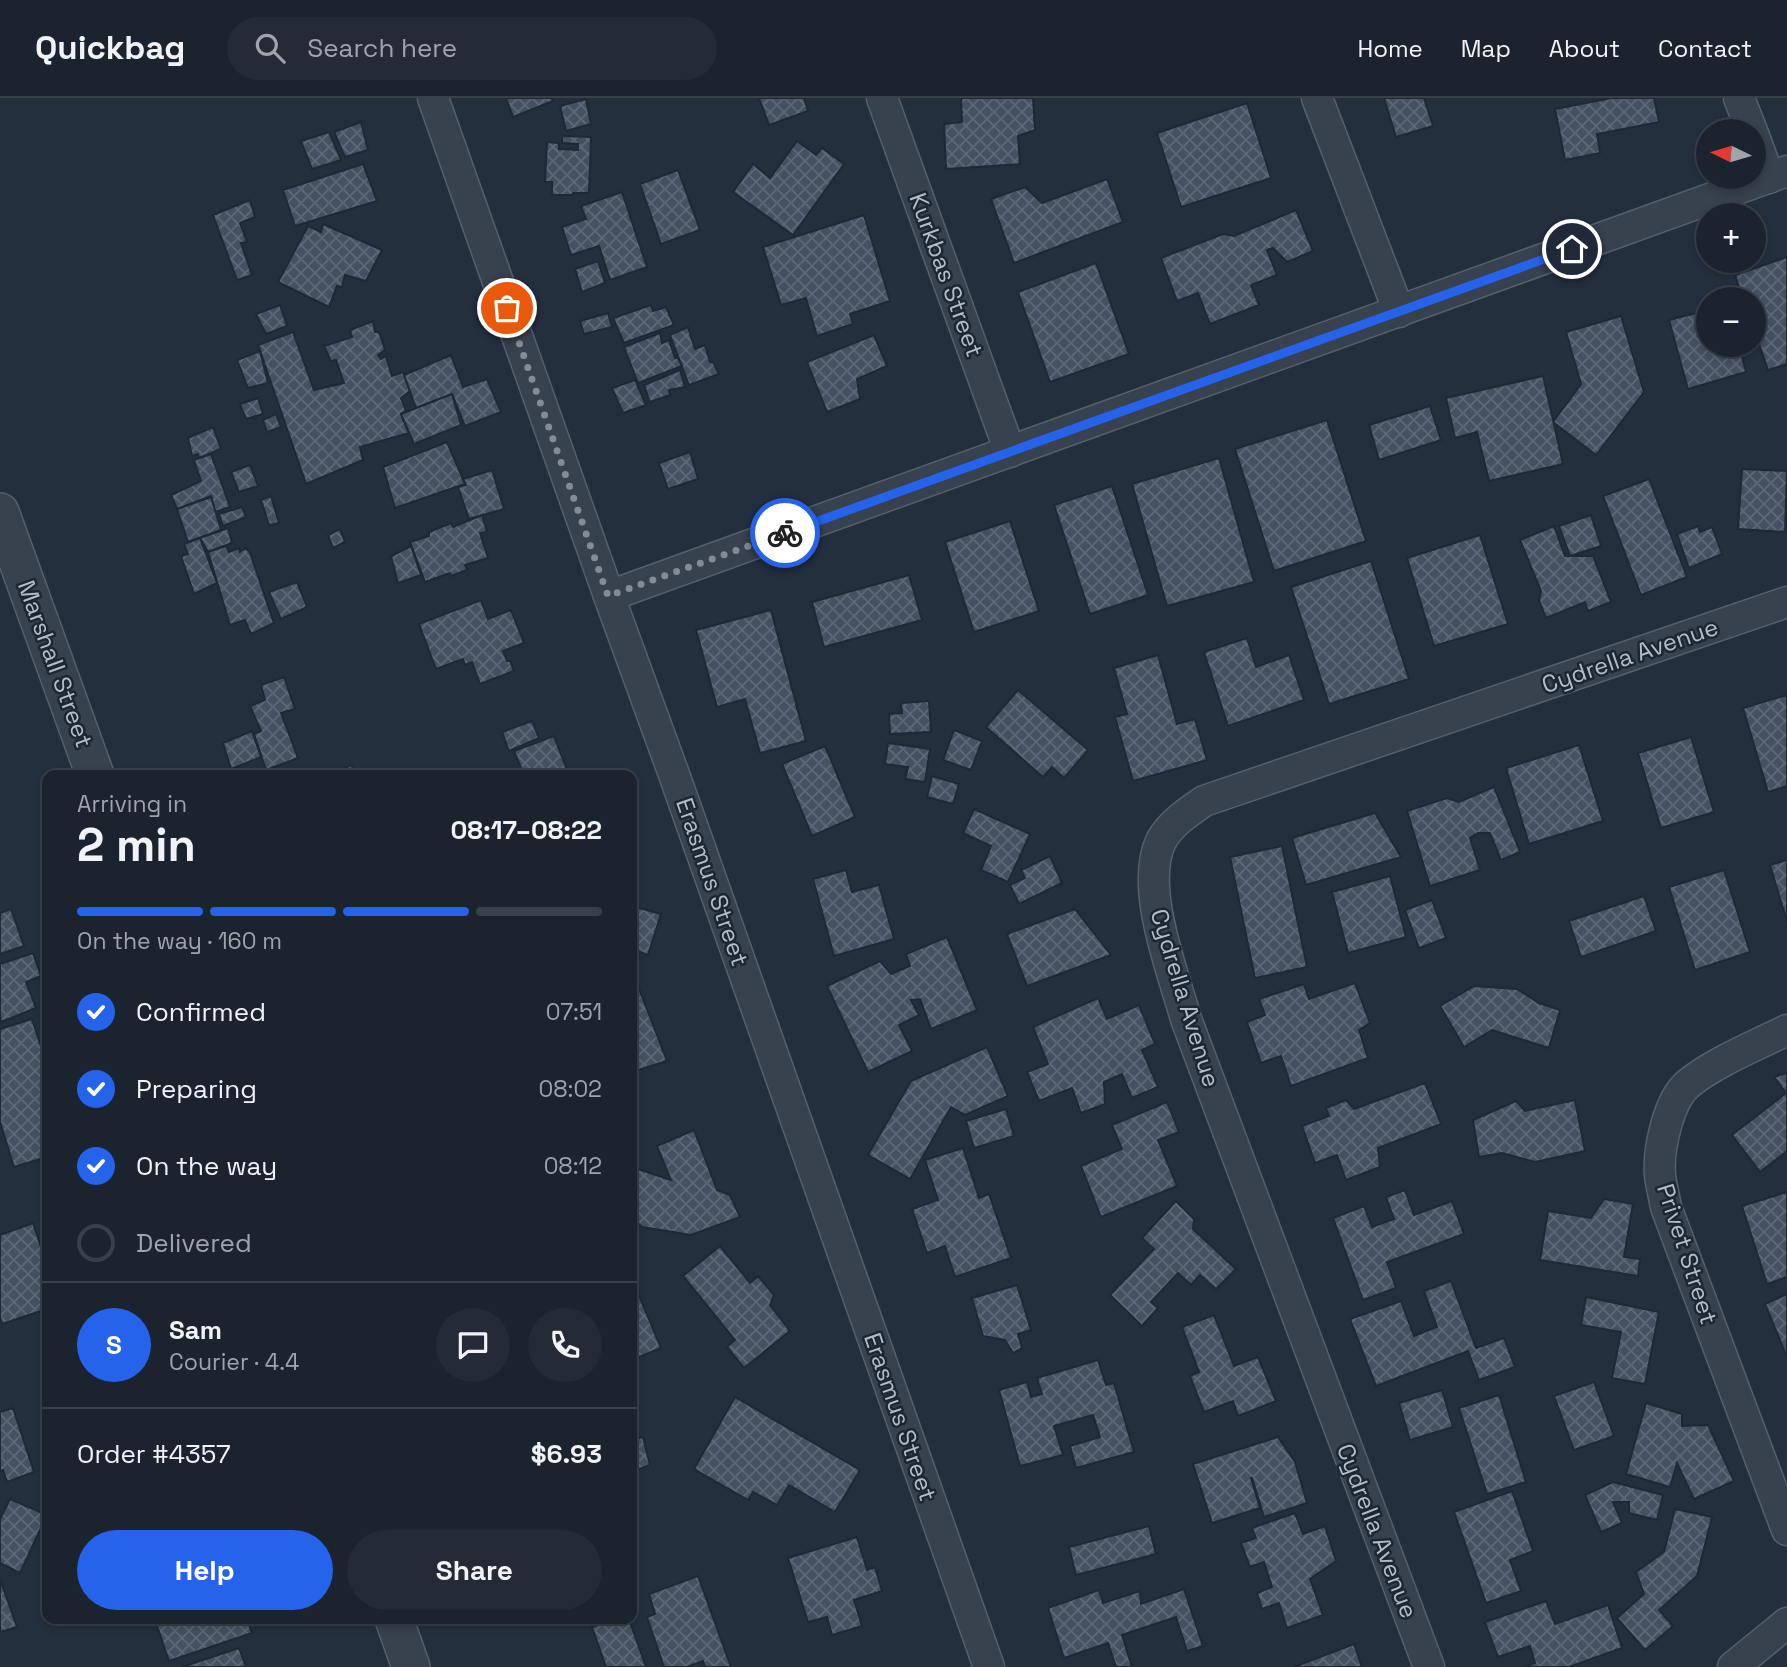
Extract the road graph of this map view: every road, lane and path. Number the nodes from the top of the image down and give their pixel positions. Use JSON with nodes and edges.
{"nodes":[{"id":1,"x":433,"y":98,"type":"edge"},
{"id":2,"x":882,"y":98,"type":"edge"},
{"id":3,"x":1317,"y":98,"type":"edge"},
{"id":4,"x":1739,"y":98,"type":"edge"},
{"id":5,"x":1747,"y":119,"type":"edge"},
{"id":6,"x":1766,"y":155,"type":"edge"},
{"id":7,"x":1778,"y":174,"type":"edge"},
{"id":8,"x":1399,"y":312,"type":"junction"},
{"id":9,"x":1010,"y":452,"type":"junction"},
{"id":10,"x":0,"y":512,"type":"edge"},
{"id":11,"x":608,"y":596,"type":"junction"},
{"id":12,"x":1787,"y":602,"type":"edge"},
{"id":13,"x":93,"y":770,"type":"edge"},
{"id":14,"x":1787,"y":1030,"type":"edge"},
{"id":15,"x":1787,"y":1530,"type":"edge"},
{"id":16,"x":1787,"y":1623,"type":"edge"},
{"id":17,"x":396,"y":1624,"type":"edge"},
{"id":18,"x":411,"y":1667,"type":"edge"},
{"id":19,"x":989,"y":1667,"type":"edge"},
{"id":20,"x":1429,"y":1667,"type":"edge"},
{"id":21,"x":1733,"y":1667,"type":"edge"}],
"edges":[{"from":1,"to":11,"type":"street","name":"Erasmus Street"},
{"from":2,"to":9,"type":"street","name":"Kurkbas Street"},
{"from":3,"to":8,"type":"street"},
{"from":4,"to":5,"type":"street"},
{"from":6,"to":7,"type":"street"},
{"from":7,"to":8,"type":"street"},
{"from":8,"to":9,"type":"street"},
{"from":9,"to":11,"type":"street"},
{"from":10,"to":13,"type":"street","name":"Marshall Street"},
{"from":11,"to":19,"type":"street","name":"Erasmus Street"},
{"from":12,"to":20,"type":"street","name":"Cydrella Avenue"},
{"from":14,"to":15,"type":"street","name":"Privet Street"},
{"from":16,"to":21,"type":"street"},
{"from":17,"to":18,"type":"street"}]}
